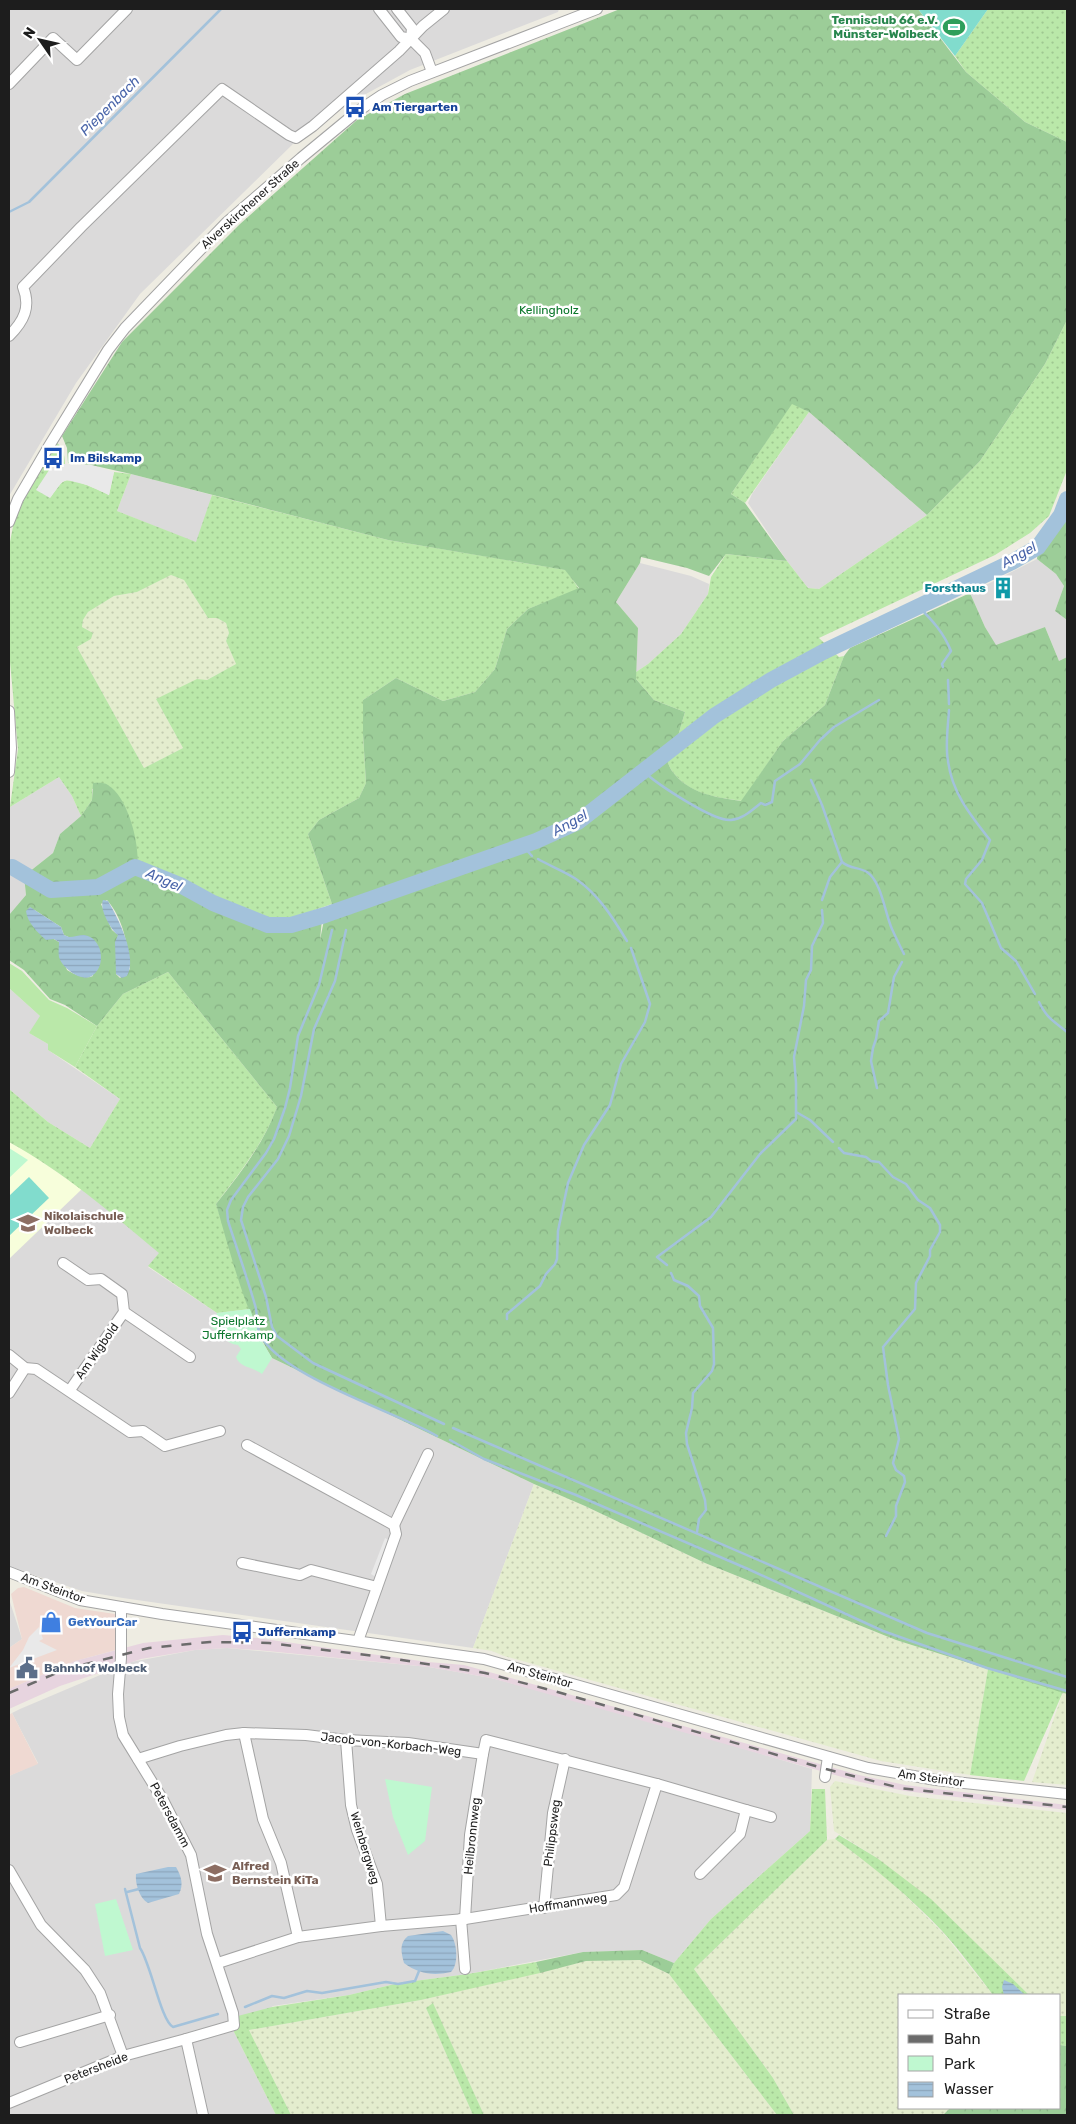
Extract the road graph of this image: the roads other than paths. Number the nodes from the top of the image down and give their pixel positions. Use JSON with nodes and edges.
{"nodes":[{"id":1,"x":127,"y":9,"type":"edge"},
{"id":2,"x":379,"y":9,"type":"edge"},
{"id":3,"x":397,"y":9,"type":"edge"},
{"id":4,"x":444,"y":9,"type":"edge"},
{"id":5,"x":597,"y":9,"type":"edge"},
{"id":6,"x":411,"y":39,"type":"junction"},
{"id":7,"x":432,"y":72,"type":"junction"},
{"id":8,"x":9,"y":84,"type":"edge"},
{"id":9,"x":313,"y":126,"type":"junction"},
{"id":10,"x":312,"y":149,"type":"junction"},
{"id":11,"x":9,"y":336,"type":"edge"},
{"id":12,"x":9,"y":522,"type":"edge"},
{"id":13,"x":9,"y":711,"type":"edge"},
{"id":14,"x":9,"y":772,"type":"edge"},
{"id":15,"x":64,"y":1263,"type":"dead end"},
{"id":16,"x":124,"y":1312,"type":"junction"},
{"id":17,"x":9,"y":1355,"type":"edge"},
{"id":18,"x":190,"y":1358,"type":"dead end"},
{"id":19,"x":25,"y":1368,"type":"junction"},
{"id":20,"x":70,"y":1390,"type":"junction"},
{"id":21,"x":9,"y":1393,"type":"edge"},
{"id":22,"x":220,"y":1431,"type":"dead end"},
{"id":23,"x":247,"y":1446,"type":"dead end"},
{"id":24,"x":428,"y":1454,"type":"dead end"},
{"id":25,"x":394,"y":1525,"type":"junction"},
{"id":26,"x":242,"y":1563,"type":"dead end"},
{"id":27,"x":9,"y":1572,"type":"edge"},
{"id":28,"x":377,"y":1586,"type":"junction"},
{"id":29,"x":121,"y":1607,"type":"junction"},
{"id":30,"x":358,"y":1640,"type":"junction"},
{"id":31,"x":244,"y":1734,"type":"junction"},
{"id":32,"x":346,"y":1740,"type":"junction"},
{"id":33,"x":483,"y":1754,"type":"junction"},
{"id":34,"x":828,"y":1757,"type":"junction"},
{"id":35,"x":138,"y":1759,"type":"junction"},
{"id":36,"x":565,"y":1759,"type":"junction"},
{"id":37,"x":825,"y":1777,"type":"dead end"},
{"id":38,"x":657,"y":1784,"type":"junction"},
{"id":39,"x":1067,"y":1794,"type":"edge"},
{"id":40,"x":746,"y":1810,"type":"junction"},
{"id":41,"x":771,"y":1817,"type":"dead end"},
{"id":42,"x":9,"y":1870,"type":"edge"},
{"id":43,"x":700,"y":1874,"type":"dead end"},
{"id":44,"x":544,"y":1908,"type":"junction"},
{"id":45,"x":463,"y":1919,"type":"junction"},
{"id":46,"x":381,"y":1926,"type":"junction"},
{"id":47,"x":298,"y":1937,"type":"junction"},
{"id":48,"x":218,"y":1963,"type":"junction"},
{"id":49,"x":465,"y":1969,"type":"dead end"},
{"id":50,"x":110,"y":2015,"type":"junction"},
{"id":51,"x":234,"y":2026,"type":"joint"},
{"id":52,"x":186,"y":2039,"type":"junction"},
{"id":53,"x":20,"y":2042,"type":"dead end"},
{"id":54,"x":123,"y":2056,"type":"junction"},
{"id":55,"x":9,"y":2103,"type":"edge"},
{"id":56,"x":204,"y":2115,"type":"edge"}],
"edges":[{"from":1,"to":8,"type":"street"},
{"from":2,"to":6,"type":"street"},
{"from":3,"to":6,"type":"street"},
{"from":4,"to":6,"type":"street"},
{"from":5,"to":7,"type":"street","name":"Alverskirchener Straße"},
{"from":6,"to":7,"type":"street"},
{"from":6,"to":9,"type":"street"},
{"from":7,"to":10,"type":"street","name":"Alverskirchener Straße"},
{"from":9,"to":10,"type":"street"},
{"from":9,"to":11,"type":"street"},
{"from":10,"to":12,"type":"street","name":"Alverskirchener Straße"},
{"from":13,"to":14,"type":"street"},
{"from":15,"to":16,"type":"street","name":"Am Wigbold"},
{"from":16,"to":18,"type":"street","name":"Am Wigbold"},
{"from":16,"to":20,"type":"street","name":"Am Wigbold"},
{"from":17,"to":19,"type":"street","name":"Am Wigbold"},
{"from":19,"to":20,"type":"street","name":"Am Wigbold"},
{"from":19,"to":21,"type":"street"},
{"from":20,"to":22,"type":"street","name":"Am Wigbold"},
{"from":23,"to":25,"type":"street"},
{"from":24,"to":25,"type":"street"},
{"from":25,"to":28,"type":"street"},
{"from":26,"to":28,"type":"street"},
{"from":27,"to":29,"type":"street","name":"Am Steintor"},
{"from":28,"to":30,"type":"street"},
{"from":29,"to":30,"type":"street","name":"Am Steintor"},
{"from":29,"to":35,"type":"street","name":"Petersdamm"},
{"from":30,"to":34,"type":"street","name":"Am Steintor"},
{"from":31,"to":32,"type":"street","name":"Jacob-von-Korbach-Weg"},
{"from":31,"to":35,"type":"street","name":"Jacob-von-Korbach-Weg"},
{"from":31,"to":47,"type":"street"},
{"from":32,"to":33,"type":"street","name":"Jacob-von-Korbach-Weg"},
{"from":32,"to":46,"type":"street","name":"Weinbergweg"},
{"from":33,"to":36,"type":"street"},
{"from":33,"to":45,"type":"street","name":"Heilbronnweg"},
{"from":34,"to":37,"type":"street"},
{"from":34,"to":39,"type":"street","name":"Am Steintor"},
{"from":35,"to":48,"type":"street","name":"Petersdamm"},
{"from":36,"to":38,"type":"street"},
{"from":36,"to":44,"type":"street","name":"Philippsweg"},
{"from":38,"to":40,"type":"street"},
{"from":38,"to":44,"type":"street","name":"Hoffmannweg"},
{"from":40,"to":41,"type":"street"},
{"from":40,"to":43,"type":"street"},
{"from":42,"to":50,"type":"street"},
{"from":44,"to":45,"type":"street","name":"Hoffmannweg"},
{"from":45,"to":46,"type":"street","name":"Hoffmannweg"},
{"from":45,"to":49,"type":"street"},
{"from":46,"to":47,"type":"street","name":"Hoffmannweg"},
{"from":47,"to":48,"type":"street","name":"Hoffmannweg"},
{"from":48,"to":51,"type":"street","name":"Petersdamm"},
{"from":50,"to":53,"type":"street"},
{"from":50,"to":54,"type":"street"},
{"from":51,"to":52,"type":"street","name":"Petersheide"},
{"from":52,"to":54,"type":"street","name":"Petersheide"},
{"from":52,"to":56,"type":"street"},
{"from":54,"to":55,"type":"street","name":"Petersheide"}]}
